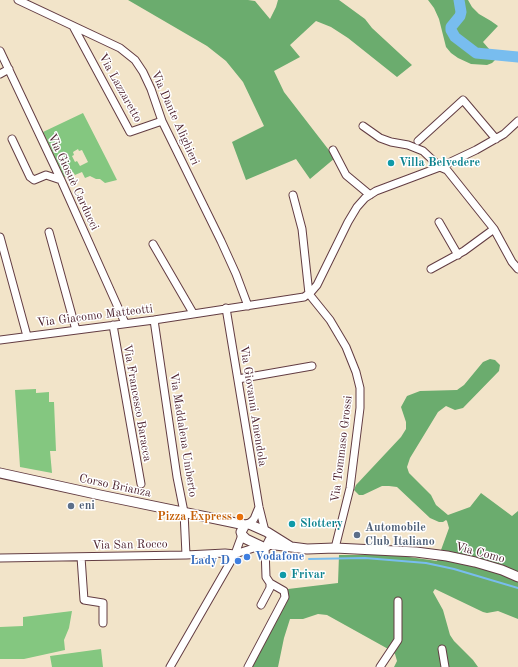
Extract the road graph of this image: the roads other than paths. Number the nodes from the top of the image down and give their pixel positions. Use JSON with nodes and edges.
{"nodes":[{"id":1,"x":18,"y":0,"type":"edge"},
{"id":2,"x":73,"y":26,"type":"junction"},
{"id":3,"x":0,"y":51,"type":"edge"},
{"id":4,"x":8,"y":69,"type":"junction"},
{"id":5,"x":0,"y":74,"type":"edge"},
{"id":6,"x":162,"y":121,"type":"junction"},
{"id":7,"x":518,"y":121,"type":"edge"},
{"id":8,"x":363,"y":126,"type":"dead end"},
{"id":9,"x":12,"y":139,"type":"dead end"},
{"id":10,"x":496,"y":139,"type":"junction"},
{"id":11,"x":418,"y":141,"type":"dead end"},
{"id":12,"x":333,"y":150,"type":"dead end"},
{"id":13,"x":440,"y":167,"type":"junction"},
{"id":14,"x":61,"y":180,"type":"junction"},
{"id":15,"x":293,"y":195,"type":"dead end"},
{"id":16,"x":370,"y":195,"type":"junction"},
{"id":17,"x":439,"y":222,"type":"dead end"},
{"id":18,"x":494,"y":229,"type":"junction"},
{"id":19,"x":49,"y":232,"type":"dead end"},
{"id":20,"x":0,"y":237,"type":"edge"},
{"id":21,"x":153,"y":244,"type":"dead end"},
{"id":22,"x":458,"y":255,"type":"junction"},
{"id":23,"x":431,"y":269,"type":"dead end"},
{"id":24,"x":518,"y":269,"type":"edge"},
{"id":25,"x":309,"y":294,"type":"junction"},
{"id":26,"x":248,"y":306,"type":"junction"},
{"id":27,"x":226,"y":308,"type":"junction"},
{"id":28,"x":193,"y":313,"type":"junction"},
{"id":29,"x":154,"y":320,"type":"junction"},
{"id":30,"x":125,"y":323,"type":"junction"},
{"id":31,"x":113,"y":325,"type":"junction"},
{"id":32,"x":76,"y":330,"type":"junction"},
{"id":33,"x":27,"y":336,"type":"junction"},
{"id":34,"x":0,"y":340,"type":"edge"},
{"id":35,"x":312,"y":366,"type":"dead end"},
{"id":36,"x":238,"y":378,"type":"junction"},
{"id":37,"x":0,"y":473,"type":"edge"},
{"id":38,"x":141,"y":484,"type":"dead end"},
{"id":39,"x":259,"y":507,"type":"junction"},
{"id":40,"x":184,"y":512,"type":"junction"},
{"id":41,"x":244,"y":529,"type":"junction"},
{"id":42,"x":267,"y":533,"type":"junction"},
{"id":43,"x":238,"y":544,"type":"junction"},
{"id":44,"x":264,"y":546,"type":"junction"},
{"id":45,"x":291,"y":547,"type":"junction"},
{"id":46,"x":335,"y":548,"type":"junction"},
{"id":47,"x":225,"y":553,"type":"junction"},
{"id":48,"x":236,"y":554,"type":"junction"},
{"id":49,"x":186,"y":555,"type":"junction"},
{"id":50,"x":81,"y":557,"type":"junction"},
{"id":51,"x":0,"y":558,"type":"edge"},
{"id":52,"x":518,"y":577,"type":"edge"},
{"id":53,"x":270,"y":583,"type":"junction"},
{"id":54,"x":398,"y":601,"type":"dead end"},
{"id":55,"x":261,"y":605,"type":"dead end"},
{"id":56,"x":103,"y":623,"type":"dead end"},
{"id":57,"x":442,"y":650,"type":"dead end"},
{"id":58,"x":170,"y":667,"type":"edge"},
{"id":59,"x":248,"y":667,"type":"edge"},
{"id":60,"x":380,"y":667,"type":"edge"},
{"id":61,"x":445,"y":667,"type":"edge"}],
"edges":[{"from":1,"to":2,"type":"street","name":"Via Dante Alighieri"},
{"from":2,"to":6,"type":"street","name":"Via Dante Alighieri"},
{"from":2,"to":6,"type":"street","name":"Via Lazzaretto"},
{"from":3,"to":4,"type":"street","name":"Via Giosuè Carducci"},
{"from":4,"to":5,"type":"street"},
{"from":4,"to":14,"type":"street","name":"Via Giosuè Carducci"},
{"from":6,"to":26,"type":"street","name":"Via Dante Alighieri"},
{"from":7,"to":10,"type":"street"},
{"from":8,"to":13,"type":"street"},
{"from":9,"to":14,"type":"street"},
{"from":10,"to":11,"type":"street"},
{"from":10,"to":13,"type":"street"},
{"from":12,"to":16,"type":"street"},
{"from":13,"to":16,"type":"street"},
{"from":13,"to":18,"type":"street"},
{"from":14,"to":30,"type":"street","name":"Via Giosuè Carducci"},
{"from":15,"to":25,"type":"street"},
{"from":16,"to":25,"type":"street"},
{"from":17,"to":22,"type":"street"},
{"from":18,"to":22,"type":"street"},
{"from":18,"to":24,"type":"street"},
{"from":19,"to":32,"type":"street"},
{"from":20,"to":33,"type":"street"},
{"from":21,"to":28,"type":"street"},
{"from":22,"to":23,"type":"street"},
{"from":25,"to":26,"type":"street","name":"Via Giacomo Matteotti"},
{"from":25,"to":46,"type":"street","name":"Via Tommaso Grossi"},
{"from":26,"to":27,"type":"street","name":"Via Giacomo Matteotti"},
{"from":27,"to":28,"type":"street","name":"Via Giacomo Matteotti"},
{"from":27,"to":36,"type":"street","name":"Via Giovanni Amendola"},
{"from":28,"to":29,"type":"street","name":"Via Giacomo Matteotti"},
{"from":29,"to":30,"type":"street","name":"Via Giacomo Matteotti"},
{"from":29,"to":40,"type":"street","name":"Via Maddalena Umberto"},
{"from":30,"to":31,"type":"street","name":"Via Giacomo Matteotti"},
{"from":31,"to":32,"type":"street","name":"Via Giacomo Matteotti"},
{"from":31,"to":38,"type":"street","name":"Via Francesco Baracca"},
{"from":32,"to":33,"type":"street","name":"Via Giacomo Matteotti"},
{"from":33,"to":34,"type":"street","name":"Via Giacomo Matteotti"},
{"from":35,"to":36,"type":"street"},
{"from":36,"to":39,"type":"street","name":"Via Giovanni Amendola"},
{"from":37,"to":40,"type":"main road","name":"Corso Brianza"},
{"from":39,"to":41,"type":"street"},
{"from":39,"to":42,"type":"street","name":"Via Giovanni Amendola"},
{"from":40,"to":41,"type":"main road","name":"Corso Brianza"},
{"from":40,"to":49,"type":"street","name":"Via Maddalena Umberto"},
{"from":41,"to":42,"type":"main road","name":"Via Como"},
{"from":41,"to":43,"type":"street"},
{"from":41,"to":44,"type":"main road"},
{"from":42,"to":44,"type":"main road"},
{"from":42,"to":45,"type":"main road","name":"Via Como"},
{"from":43,"to":47,"type":"street"},
{"from":43,"to":48,"type":"street"},
{"from":44,"to":45,"type":"main road","name":"Via Como"},
{"from":44,"to":48,"type":"street","name":"Via San Rocco"},
{"from":44,"to":53,"type":"street"},
{"from":45,"to":46,"type":"main road","name":"Via Como"},
{"from":46,"to":52,"type":"main road","name":"Via Como"},
{"from":47,"to":48,"type":"street","name":"Via San Rocco"},
{"from":47,"to":49,"type":"street","name":"Via San Rocco"},
{"from":48,"to":58,"type":"street"},
{"from":49,"to":50,"type":"street","name":"Via San Rocco"},
{"from":50,"to":51,"type":"street","name":"Via San Rocco"},
{"from":50,"to":56,"type":"street"},
{"from":53,"to":55,"type":"street"},
{"from":53,"to":59,"type":"street"},
{"from":54,"to":60,"type":"street"},
{"from":57,"to":61,"type":"street"}]}
